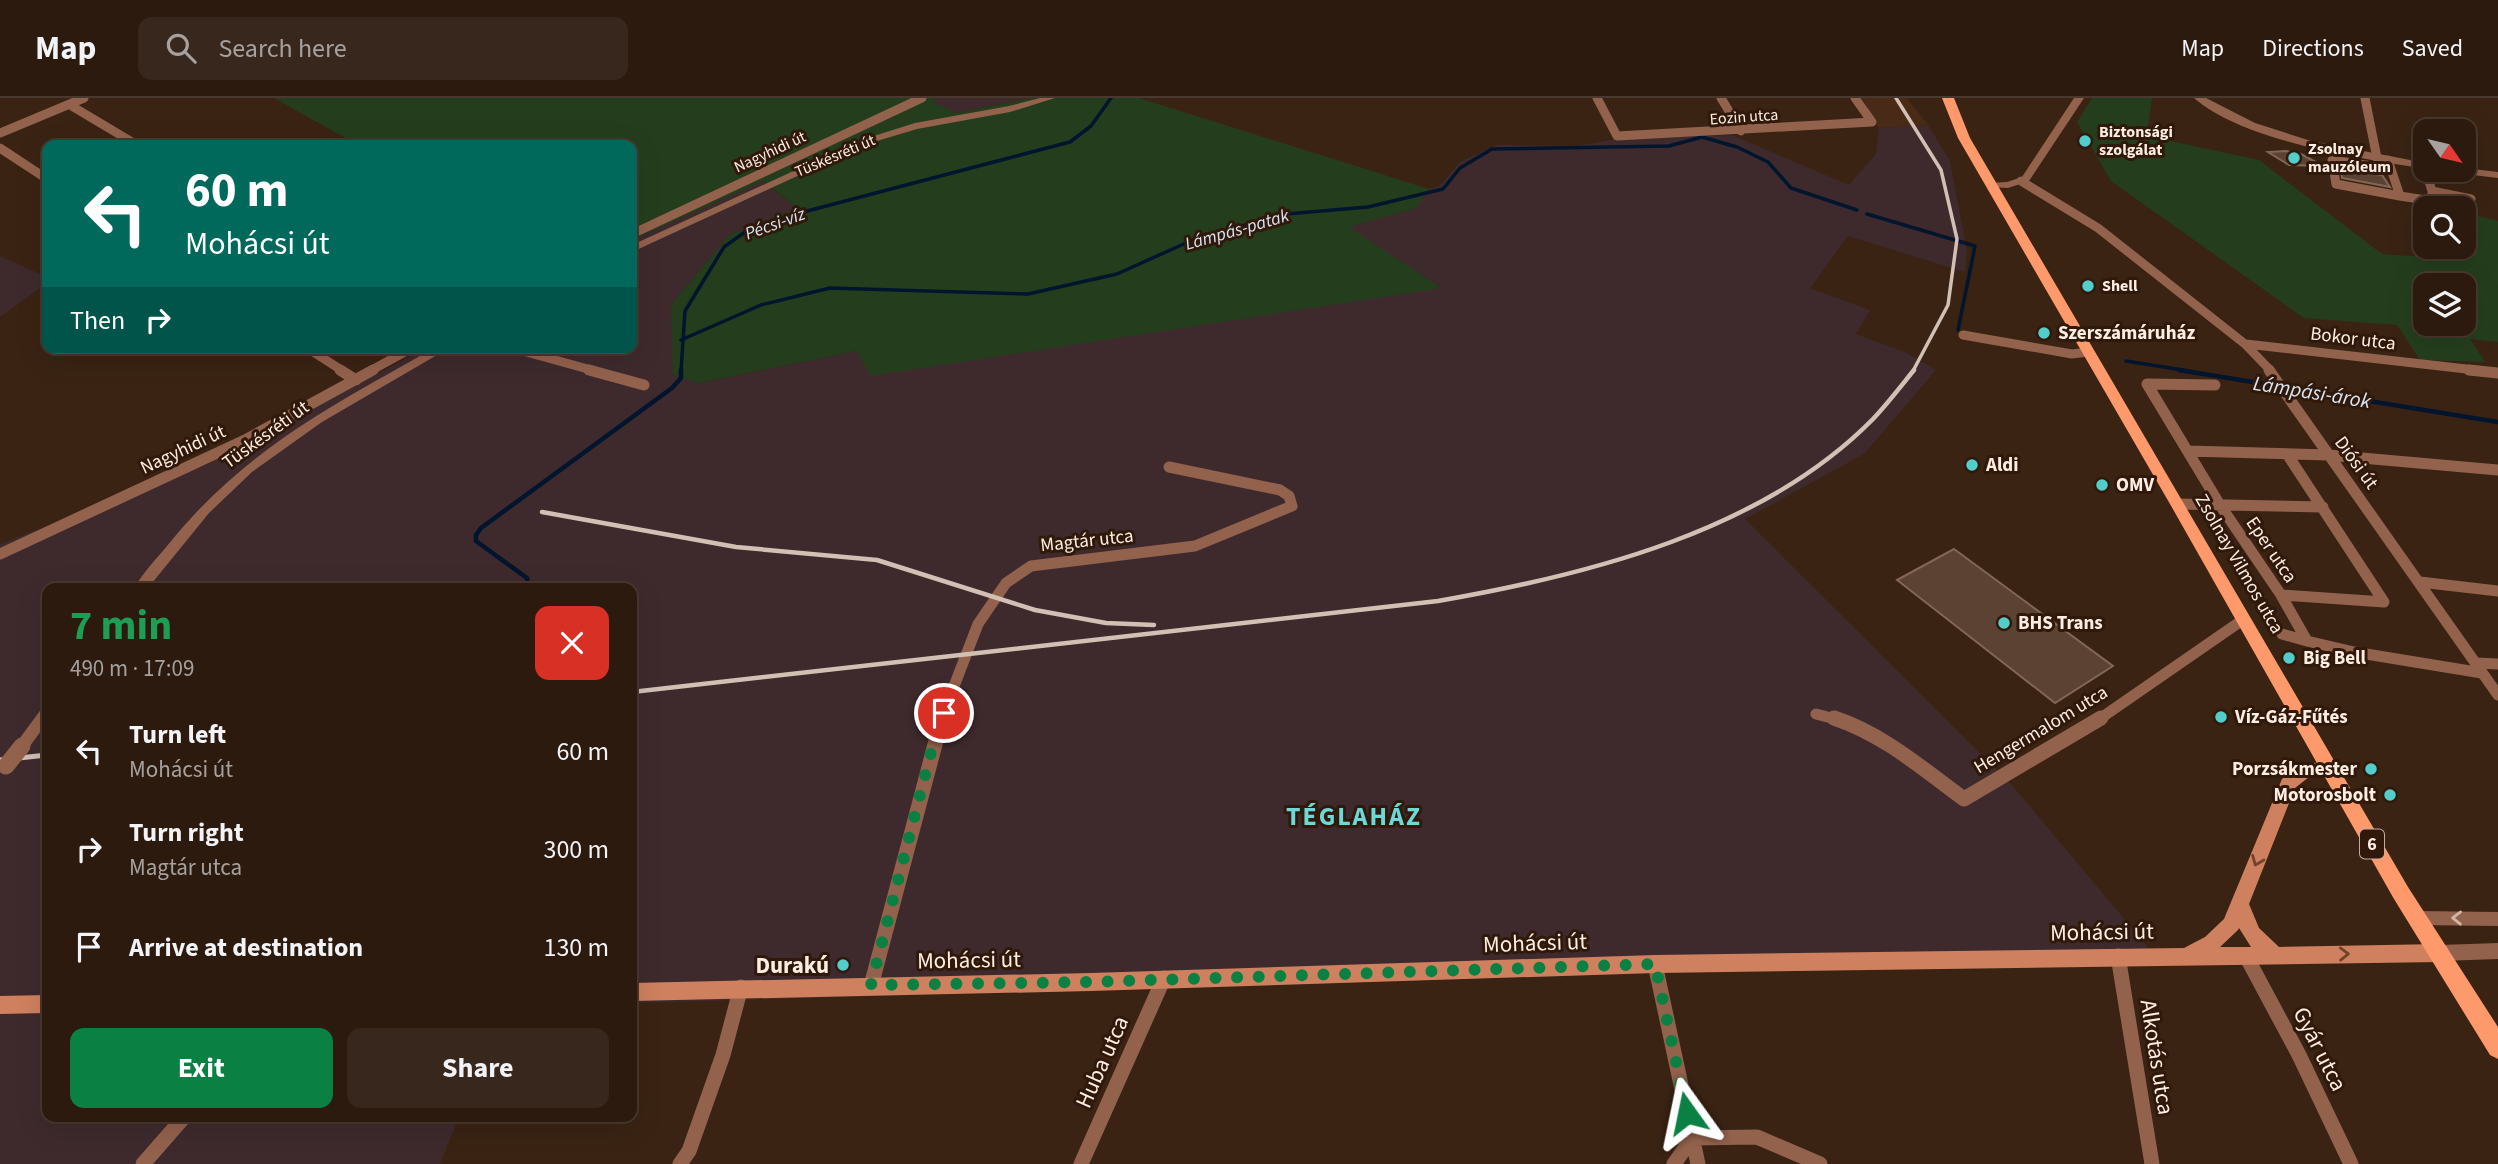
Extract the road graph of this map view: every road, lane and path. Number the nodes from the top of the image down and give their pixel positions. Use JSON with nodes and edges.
{"nodes":[{"id":1,"x":84,"y":98,"type":"edge"},
{"id":2,"x":922,"y":98,"type":"edge"},
{"id":3,"x":1050,"y":98,"type":"edge"},
{"id":4,"x":1597,"y":98,"type":"edge"},
{"id":5,"x":1721,"y":98,"type":"edge"},
{"id":6,"x":1855,"y":98,"type":"edge"},
{"id":7,"x":1948,"y":98,"type":"edge"},
{"id":8,"x":2079,"y":98,"type":"edge"},
{"id":9,"x":2199,"y":98,"type":"edge"},
{"id":10,"x":2365,"y":98,"type":"edge"},
{"id":11,"x":70,"y":105,"type":"junction"},
{"id":12,"x":1741,"y":131,"type":"junction"},
{"id":13,"x":0,"y":132,"type":"edge"},
{"id":14,"x":129,"y":140,"type":"edge"},
{"id":15,"x":0,"y":148,"type":"edge"},
{"id":16,"x":2377,"y":158,"type":"junction"},
{"id":17,"x":2389,"y":164,"type":"junction"},
{"id":18,"x":2413,"y":165,"type":"edge"},
{"id":19,"x":2031,"y":172,"type":"junction"},
{"id":20,"x":2476,"y":172,"type":"edge"},
{"id":21,"x":2498,"y":175,"type":"edge"},
{"id":22,"x":42,"y":176,"type":"edge"},
{"id":23,"x":2021,"y":181,"type":"junction"},
{"id":24,"x":1990,"y":182,"type":"junction"},
{"id":25,"x":2429,"y":182,"type":"edge"},
{"id":26,"x":2432,"y":191,"type":"junction"},
{"id":27,"x":2400,"y":196,"type":"junction"},
{"id":28,"x":2456,"y":196,"type":"edge"},
{"id":29,"x":637,"y":232,"type":"edge"},
{"id":30,"x":637,"y":248,"type":"edge"},
{"id":31,"x":1962,"y":335,"type":"dead end"},
{"id":32,"x":2245,"y":344,"type":"junction"},
{"id":33,"x":316,"y":354,"type":"edge"},
{"id":34,"x":402,"y":354,"type":"edge"},
{"id":35,"x":432,"y":354,"type":"edge"},
{"id":36,"x":533,"y":354,"type":"edge"},
{"id":37,"x":2092,"y":358,"type":"junction"},
{"id":38,"x":2498,"y":373,"type":"edge"},
{"id":39,"x":356,"y":380,"type":"junction"},
{"id":40,"x":2276,"y":380,"type":"joint"},
{"id":41,"x":644,"y":385,"type":"dead end"},
{"id":42,"x":2215,"y":385,"type":"dead end"},
{"id":43,"x":2287,"y":395,"type":"joint"},
{"id":44,"x":2188,"y":451,"type":"junction"},
{"id":45,"x":2287,"y":454,"type":"junction"},
{"id":46,"x":2328,"y":455,"type":"junction"},
{"id":47,"x":1169,"y":467,"type":"dead end"},
{"id":48,"x":2498,"y":471,"type":"edge"},
{"id":49,"x":2178,"y":504,"type":"junction"},
{"id":50,"x":2220,"y":505,"type":"junction"},
{"id":51,"x":2323,"y":507,"type":"junction"},
{"id":52,"x":0,"y":554,"type":"edge"},
{"id":53,"x":2420,"y":582,"type":"junction"},
{"id":54,"x":145,"y":583,"type":"edge"},
{"id":55,"x":2498,"y":591,"type":"edge"},
{"id":56,"x":2281,"y":595,"type":"junction"},
{"id":57,"x":2244,"y":620,"type":"junction"},
{"id":58,"x":2282,"y":634,"type":"dead end"},
{"id":59,"x":2307,"y":641,"type":"junction"},
{"id":60,"x":2498,"y":664,"type":"edge"},
{"id":61,"x":2479,"y":668,"type":"junction"},
{"id":62,"x":2498,"y":695,"type":"edge"},
{"id":63,"x":1816,"y":714,"type":"dead end"},
{"id":64,"x":42,"y":719,"type":"edge"},
{"id":65,"x":2329,"y":768,"type":"junction"},
{"id":66,"x":3,"y":770,"type":"edge"},
{"id":67,"x":2240,"y":905,"type":"junction"},
{"id":68,"x":2417,"y":918,"type":"junction"},
{"id":69,"x":2498,"y":919,"type":"edge"},
{"id":70,"x":2498,"y":951,"type":"edge"},
{"id":71,"x":2440,"y":953,"type":"junction"},
{"id":72,"x":2189,"y":955,"type":"junction"},
{"id":73,"x":2275,"y":955,"type":"junction"},
{"id":74,"x":2118,"y":956,"type":"junction"},
{"id":75,"x":2246,"y":956,"type":"junction"},
{"id":76,"x":1655,"y":964,"type":"junction"},
{"id":77,"x":1164,"y":978,"type":"junction"},
{"id":78,"x":871,"y":985,"type":"junction"},
{"id":79,"x":741,"y":987,"type":"junction"},
{"id":80,"x":637,"y":992,"type":"edge"},
{"id":81,"x":42,"y":1004,"type":"edge"},
{"id":82,"x":0,"y":1005,"type":"edge"},
{"id":83,"x":2498,"y":1048,"type":"edge"},
{"id":84,"x":180,"y":1122,"type":"edge"},
{"id":85,"x":1692,"y":1138,"type":"junction"},
{"id":86,"x":143,"y":1164,"type":"edge"},
{"id":87,"x":680,"y":1164,"type":"edge"},
{"id":88,"x":1081,"y":1164,"type":"edge"},
{"id":89,"x":1674,"y":1164,"type":"edge"},
{"id":90,"x":1698,"y":1164,"type":"edge"},
{"id":91,"x":1820,"y":1164,"type":"edge"},
{"id":92,"x":2152,"y":1164,"type":"edge"},
{"id":93,"x":2351,"y":1164,"type":"edge"}],
"edges":[{"from":1,"to":11,"type":"street"},
{"from":2,"to":29,"type":"street","name":"Nagyhidi út"},
{"from":3,"to":30,"type":"street","name":"Tüskésréti út"},
{"from":4,"to":12,"type":"street","name":"Eozin utca"},
{"from":5,"to":12,"type":"street"},
{"from":6,"to":12,"type":"street","name":"Eozin utca"},
{"from":7,"to":24,"type":"main road","name":"Zsolnay Vilmos utca","number":"6"},
{"from":8,"to":19,"type":"street"},
{"from":9,"to":16,"type":"street"},
{"from":10,"to":16,"type":"street"},
{"from":11,"to":13,"type":"street"},
{"from":11,"to":14,"type":"street"},
{"from":15,"to":22,"type":"street"},
{"from":16,"to":17,"type":"street"},
{"from":17,"to":18,"type":"street"},
{"from":17,"to":27,"type":"street"},
{"from":17,"to":27,"type":"street"},
{"from":19,"to":23,"type":"street"},
{"from":19,"to":24,"type":"street"},
{"from":20,"to":21,"type":"street"},
{"from":23,"to":24,"type":"street"},
{"from":23,"to":32,"type":"street","name":"Diósi út"},
{"from":24,"to":37,"type":"main road","name":"Zsolnay Vilmos utca","number":"6"},
{"from":25,"to":26,"type":"street"},
{"from":26,"to":27,"type":"street"},
{"from":26,"to":28,"type":"street"},
{"from":31,"to":37,"type":"street"},
{"from":32,"to":38,"type":"street","name":"Bokor utca"},
{"from":32,"to":40,"type":"street","name":"Diósi út"},
{"from":33,"to":39,"type":"street"},
{"from":34,"to":39,"type":"street","name":"Nagyhidi út"},
{"from":35,"to":54,"type":"street","name":"Tüskésréti út"},
{"from":36,"to":41,"type":"street"},
{"from":37,"to":49,"type":"main road","name":"Zsolnay Vilmos utca","number":"6"},
{"from":39,"to":52,"type":"street","name":"Nagyhidi út"},
{"from":40,"to":43,"type":"street","name":"Diósi út"},
{"from":42,"to":44,"type":"street","name":"Eper utca"},
{"from":43,"to":46,"type":"street","name":"Diósi út"},
{"from":44,"to":45,"type":"street"},
{"from":44,"to":50,"type":"street","name":"Eper utca"},
{"from":45,"to":46,"type":"street"},
{"from":45,"to":51,"type":"street"},
{"from":46,"to":48,"type":"street"},
{"from":46,"to":53,"type":"street","name":"Diósi út"},
{"from":47,"to":78,"type":"street","name":"Magtár utca"},
{"from":49,"to":50,"type":"street"},
{"from":49,"to":57,"type":"main road","name":"Zsolnay Vilmos utca","number":"6"},
{"from":50,"to":51,"type":"street"},
{"from":50,"to":56,"type":"street","name":"Eper utca"},
{"from":51,"to":56,"type":"street"},
{"from":53,"to":55,"type":"street"},
{"from":53,"to":61,"type":"street","name":"Diósi út"},
{"from":56,"to":59,"type":"street","name":"Eper utca"},
{"from":57,"to":63,"type":"street","name":"Hengermalom utca"},
{"from":57,"to":65,"type":"main road","name":"Zsolnay Vilmos utca","number":"6"},
{"from":58,"to":59,"type":"street"},
{"from":59,"to":61,"type":"street"},
{"from":60,"to":61,"type":"street"},
{"from":61,"to":62,"type":"street","name":"Diósi út"},
{"from":64,"to":66,"type":"street","bridge":true},
{"from":65,"to":67,"type":"main road","one_way":true},
{"from":65,"to":68,"type":"main road","name":"Zsolnay Vilmos utca","number":"6"},
{"from":67,"to":72,"type":"main road"},
{"from":67,"to":73,"type":"main road"},
{"from":69,"to":68,"type":"street","one_way":true},
{"from":68,"to":71,"type":"main road","name":"Zsolnay Vilmos utca","number":"6"},
{"from":70,"to":71,"type":"street"},
{"from":73,"to":71,"type":"main road","name":"Mohácsi út","one_way":true},
{"from":71,"to":83,"type":"main road","name":"Zsolnay Vilmos utca","number":"6"},
{"from":72,"to":74,"type":"main road","name":"Mohácsi út"},
{"from":72,"to":75,"type":"main road","name":"Mohácsi út"},
{"from":73,"to":75,"type":"main road","name":"Mohácsi út"},
{"from":74,"to":76,"type":"main road","name":"Mohácsi út"},
{"from":74,"to":92,"type":"street","name":"Alkotás utca"},
{"from":75,"to":93,"type":"street","name":"Gyár utca"},
{"from":76,"to":77,"type":"main road","name":"Mohácsi út"},
{"from":76,"to":85,"type":"street"},
{"from":77,"to":78,"type":"main road","name":"Mohácsi út"},
{"from":77,"to":88,"type":"street","name":"Huba utca"},
{"from":78,"to":79,"type":"main road","name":"Mohácsi út"},
{"from":79,"to":80,"type":"main road","name":"Mohácsi út"},
{"from":79,"to":87,"type":"street"},
{"from":81,"to":82,"type":"main road"},
{"from":84,"to":86,"type":"street"},
{"from":85,"to":89,"type":"street"},
{"from":85,"to":90,"type":"street"},
{"from":85,"to":91,"type":"street"}]}
